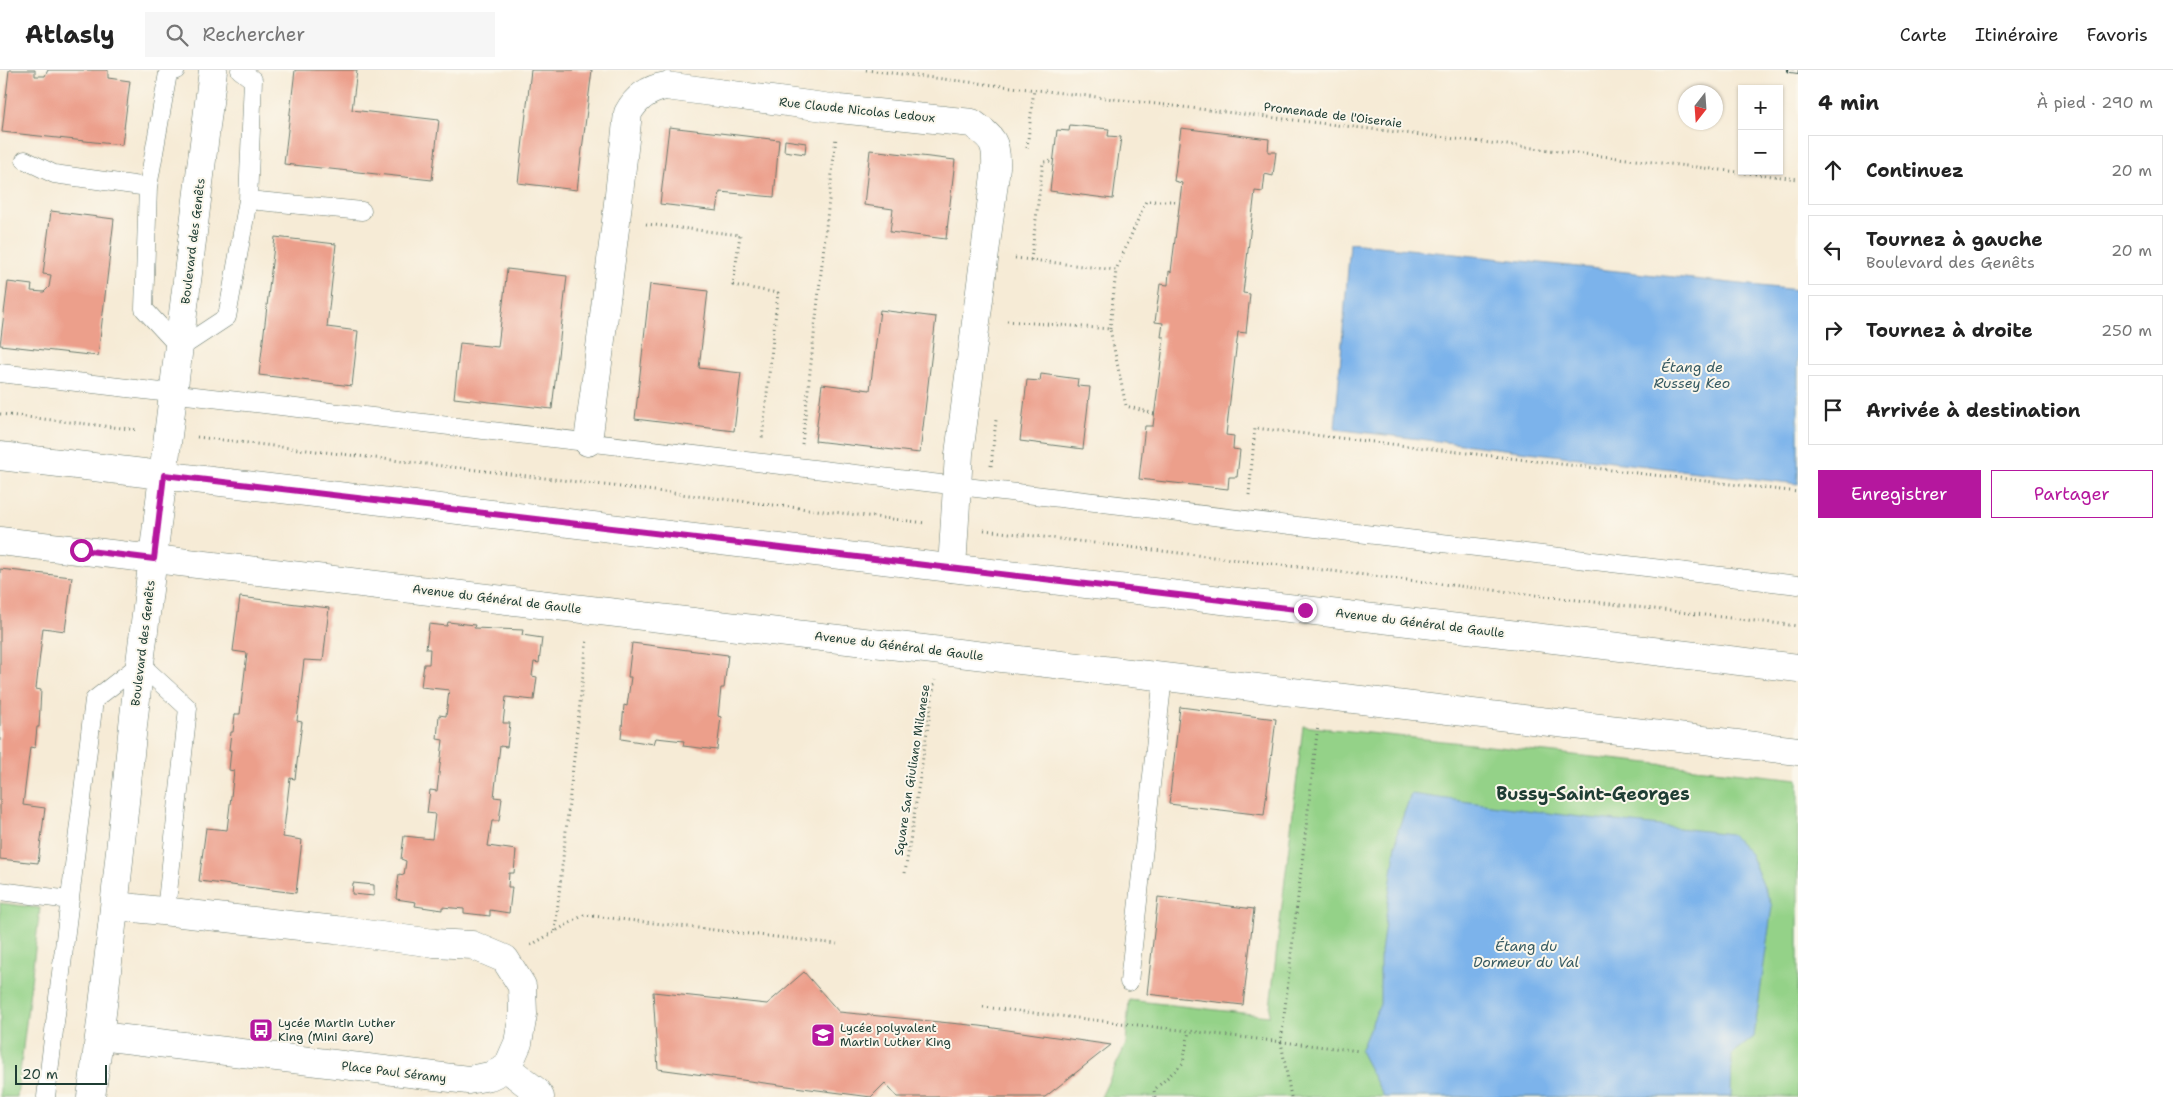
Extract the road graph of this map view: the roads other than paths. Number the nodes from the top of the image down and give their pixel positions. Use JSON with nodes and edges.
{"nodes":[{"id":1,"x":176,"y":70,"type":"edge"},
{"id":2,"x":213,"y":70,"type":"edge"},
{"id":3,"x":240,"y":70,"type":"edge"},
{"id":4,"x":26,"y":160,"type":"dead end"},
{"id":5,"x":148,"y":187,"type":"junction"},
{"id":6,"x":248,"y":200,"type":"junction"},
{"id":7,"x":362,"y":211,"type":"dead end"},
{"id":8,"x":180,"y":348,"type":"junction"},
{"id":9,"x":0,"y":373,"type":"edge"},
{"id":10,"x":174,"y":394,"type":"junction"},
{"id":11,"x":588,"y":442,"type":"junction"},
{"id":12,"x":0,"y":456,"type":"edge"},
{"id":13,"x":164,"y":475,"type":"junction"},
{"id":14,"x":957,"y":486,"type":"junction"},
{"id":15,"x":0,"y":541,"type":"edge"},
{"id":16,"x":154,"y":559,"type":"junction"},
{"id":17,"x":952,"y":568,"type":"junction"},
{"id":18,"x":1798,"y":585,"type":"edge"},
{"id":19,"x":140,"y":664,"type":"junction"},
{"id":20,"x":1798,"y":668,"type":"edge"},
{"id":21,"x":1163,"y":677,"type":"junction"},
{"id":22,"x":1798,"y":751,"type":"edge"},
{"id":23,"x":0,"y":891,"type":"edge"},
{"id":24,"x":70,"y":900,"type":"junction"},
{"id":25,"x":116,"y":906,"type":"junction"},
{"id":26,"x":166,"y":911,"type":"junction"},
{"id":27,"x":1129,"y":982,"type":"dead end"},
{"id":28,"x":100,"y":1036,"type":"junction"},
{"id":29,"x":508,"y":1068,"type":"junction"},
{"id":30,"x":46,"y":1097,"type":"edge"},
{"id":31,"x":91,"y":1097,"type":"edge"},
{"id":32,"x":540,"y":1097,"type":"edge"}],
"edges":[{"from":1,"to":5,"type":"lane"},
{"from":2,"to":8,"type":"street","name":"Boulevard des Genêts"},
{"from":3,"to":6,"type":"lane"},
{"from":4,"to":5,"type":"lane"},
{"from":5,"to":8,"type":"lane"},
{"from":6,"to":7,"type":"lane"},
{"from":6,"to":8,"type":"lane"},
{"from":8,"to":10,"type":"street","name":"Boulevard des Genêts"},
{"from":9,"to":10,"type":"lane"},
{"from":10,"to":11,"type":"lane"},
{"from":10,"to":13,"type":"street","name":"Boulevard des Genêts"},
{"from":11,"to":14,"type":"lane"},
{"from":11,"to":14,"type":"street","name":"Rue Claude Nicolas Ledoux"},
{"from":12,"to":13,"type":"street","name":"Avenue du Général de Gaulle"},
{"from":13,"to":16,"type":"street","name":"Boulevard des Genêts"},
{"from":13,"to":17,"type":"street","name":"Avenue du Général de Gaulle"},
{"from":14,"to":17,"type":"street","name":"Rue Claude Nicolas Ledoux"},
{"from":14,"to":18,"type":"lane"},
{"from":15,"to":16,"type":"street","name":"Avenue du Général de Gaulle"},
{"from":16,"to":19,"type":"street","name":"Boulevard des Genêts"},
{"from":16,"to":21,"type":"street","name":"Avenue du Général de Gaulle"},
{"from":17,"to":20,"type":"street","name":"Avenue du Général de Gaulle"},
{"from":19,"to":24,"type":"lane"},
{"from":19,"to":25,"type":"street","name":"Boulevard des Genêts"},
{"from":19,"to":26,"type":"lane"},
{"from":21,"to":22,"type":"street","name":"Avenue du Général de Gaulle"},
{"from":21,"to":27,"type":"lane"},
{"from":23,"to":24,"type":"lane"},
{"from":24,"to":30,"type":"lane"},
{"from":25,"to":26,"type":"street"},
{"from":25,"to":28,"type":"street","name":"Boulevard des Genêts"},
{"from":26,"to":29,"type":"street"},
{"from":28,"to":29,"type":"street","name":"Place Paul Séramy"},
{"from":28,"to":31,"type":"street","name":"Boulevard des Genêts"},
{"from":29,"to":32,"type":"street"}]}
